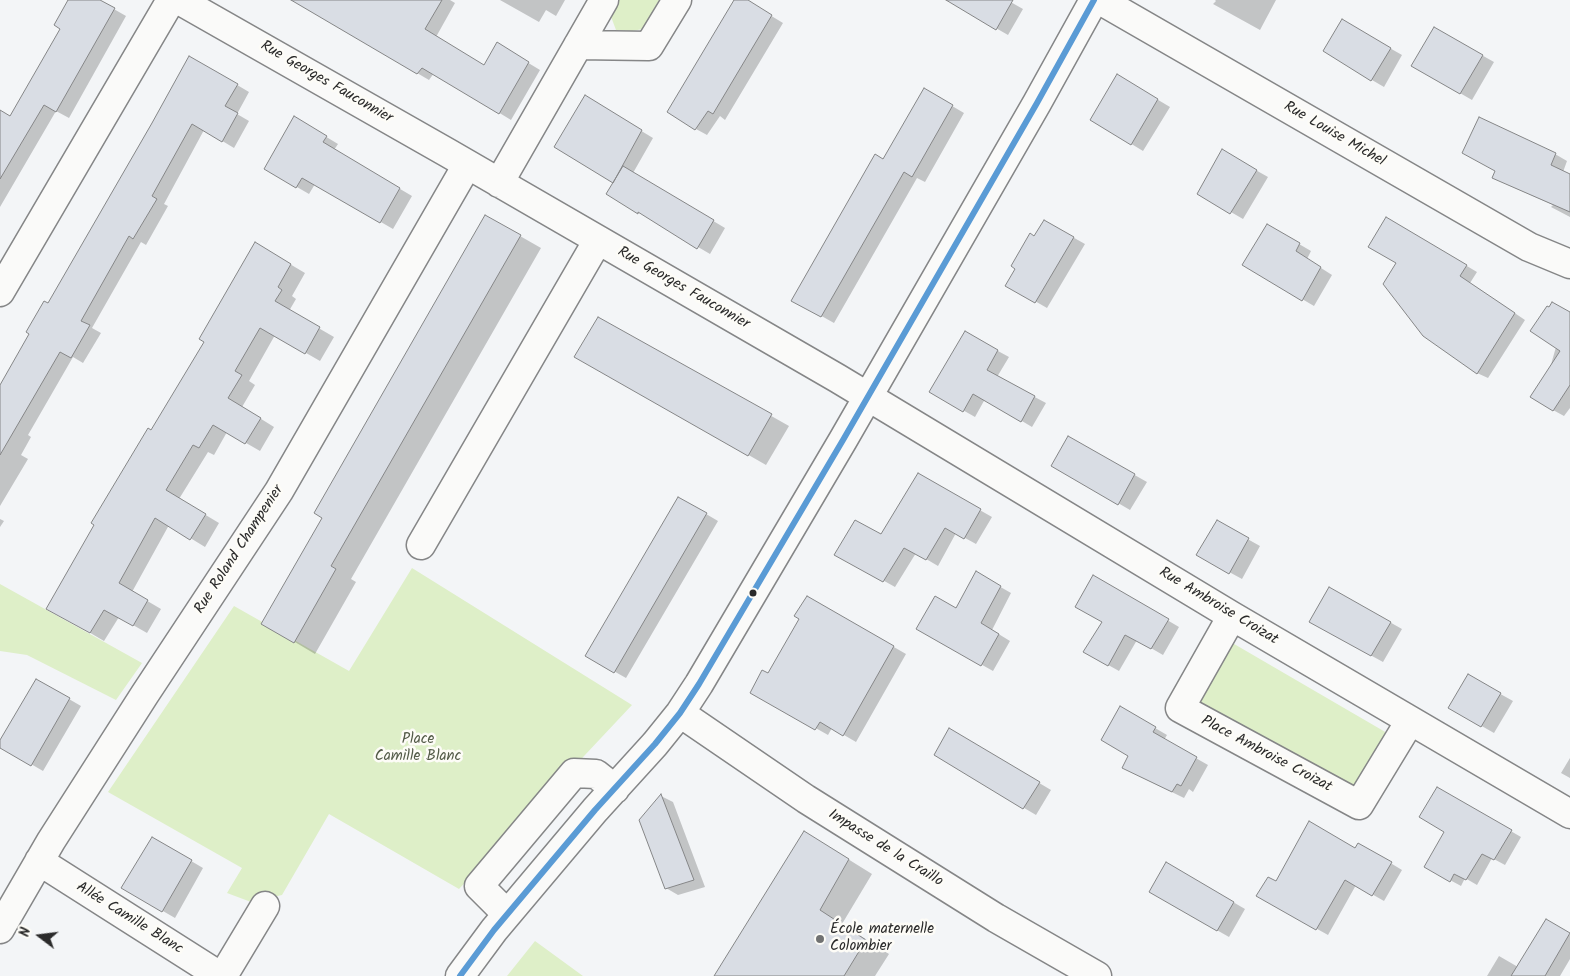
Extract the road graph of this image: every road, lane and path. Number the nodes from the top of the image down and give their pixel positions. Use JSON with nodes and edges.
{"nodes":[{"id":1,"x":171,"y":0,"type":"edge"},
{"id":2,"x":179,"y":0,"type":"edge"},
{"id":3,"x":604,"y":0,"type":"edge"},
{"id":4,"x":677,"y":0,"type":"edge"},
{"id":5,"x":1094,"y":0,"type":"edge"},
{"id":6,"x":1100,"y":0,"type":"edge"},
{"id":7,"x":578,"y":45,"type":"junction"},
{"id":8,"x":467,"y":164,"type":"junction"},
{"id":9,"x":499,"y":183,"type":"junction"},
{"id":10,"x":598,"y":240,"type":"junction"},
{"id":11,"x":1570,"y":264,"type":"edge"},
{"id":12,"x":0,"y":292,"type":"edge"},
{"id":13,"x":868,"y":396,"type":"junction"},
{"id":14,"x":421,"y":545,"type":"dead end"},
{"id":15,"x":1232,"y":616,"type":"junction"},
{"id":16,"x":680,"y":713,"type":"junction"},
{"id":17,"x":1410,"y":721,"type":"junction"},
{"id":18,"x":615,"y":789,"type":"junction"},
{"id":19,"x":1570,"y":814,"type":"edge"},
{"id":20,"x":39,"y":862,"type":"junction"},
{"id":21,"x":265,"y":906,"type":"dead end"},
{"id":22,"x":508,"y":914,"type":"junction"},
{"id":23,"x":0,"y":929,"type":"edge"},
{"id":24,"x":222,"y":976,"type":"edge"},
{"id":25,"x":460,"y":976,"type":"edge"},
{"id":26,"x":1097,"y":976,"type":"edge"}],
"edges":[{"from":1,"to":12,"type":"street"},
{"from":2,"to":8,"type":"street","name":"Rue Georges Fauconnier"},
{"from":3,"to":7,"type":"street"},
{"from":4,"to":7,"type":"street"},
{"from":5,"to":13,"type":"street"},
{"from":6,"to":11,"type":"street","name":"Rue Louise Michel"},
{"from":7,"to":9,"type":"street"},
{"from":8,"to":9,"type":"street","name":"Rue Georges Fauconnier"},
{"from":8,"to":20,"type":"street","name":"Rue Roland Champenier"},
{"from":9,"to":10,"type":"street","name":"Rue Georges Fauconnier"},
{"from":10,"to":13,"type":"street","name":"Rue Georges Fauconnier"},
{"from":10,"to":14,"type":"street"},
{"from":13,"to":15,"type":"street","name":"Rue Ambroise Croizat"},
{"from":13,"to":16,"type":"street"},
{"from":15,"to":17,"type":"street","name":"Rue Ambroise Croizat"},
{"from":15,"to":17,"type":"street","name":"Place Ambroise Croizat"},
{"from":16,"to":18,"type":"street"},
{"from":16,"to":26,"type":"street","name":"Impasse de la Craillo"},
{"from":17,"to":19,"type":"street","name":"Rue Ambroise Croizat"},
{"from":18,"to":22,"type":"street"},
{"from":18,"to":22,"type":"street"},
{"from":20,"to":23,"type":"street","name":"Rue Roland Champenier"},
{"from":20,"to":24,"type":"street","name":"Allée Camille Blanc"},
{"from":21,"to":24,"type":"street","name":"Allée Camille Blanc"},
{"from":22,"to":25,"type":"street"}]}
